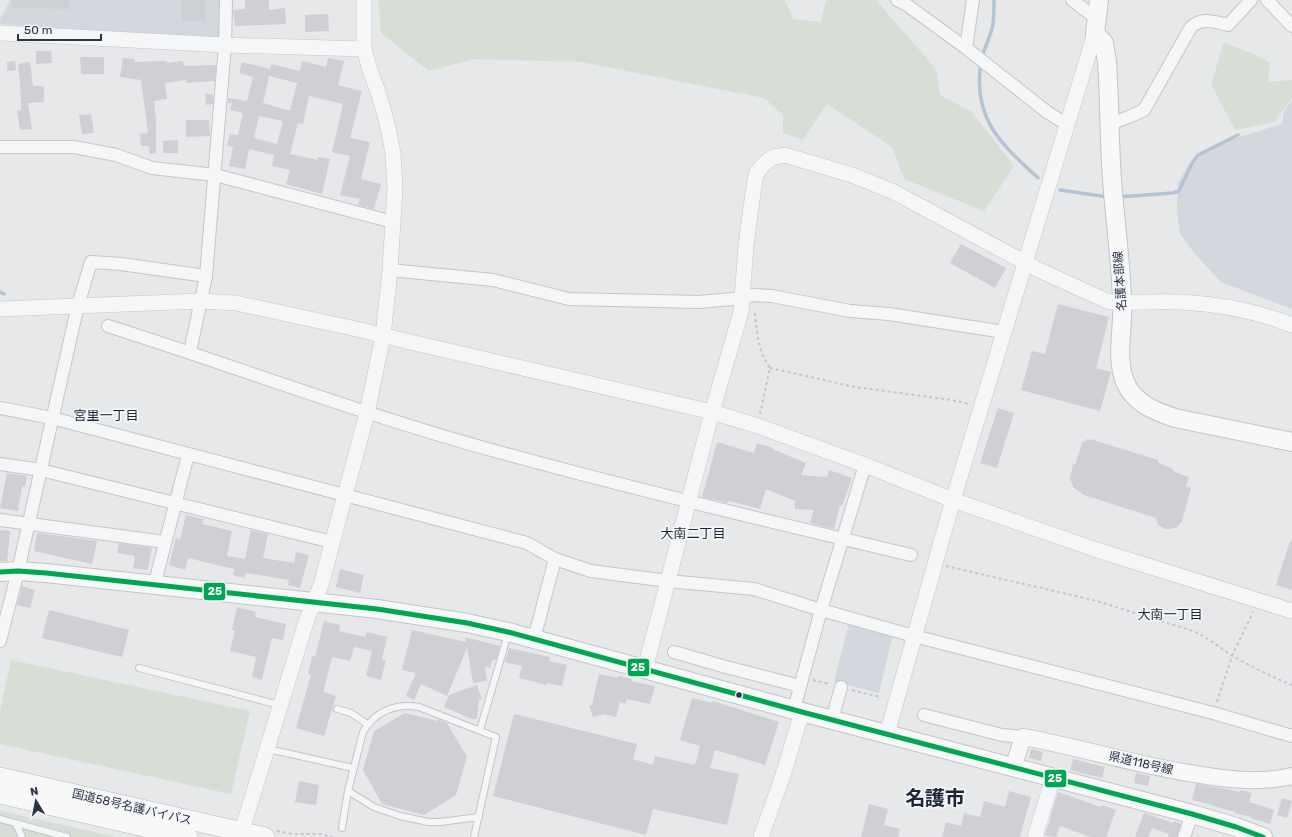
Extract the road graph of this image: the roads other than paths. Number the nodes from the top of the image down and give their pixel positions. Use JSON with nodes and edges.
{"nodes":[{"id":1,"x":226,"y":0,"type":"edge"},
{"id":2,"x":364,"y":0,"type":"edge"},
{"id":3,"x":897,"y":0,"type":"edge"},
{"id":4,"x":973,"y":0,"type":"edge"},
{"id":5,"x":1072,"y":0,"type":"edge"},
{"id":6,"x":1099,"y":0,"type":"edge"},
{"id":7,"x":1251,"y":0,"type":"edge"},
{"id":8,"x":1267,"y":0,"type":"edge"},
{"id":9,"x":1096,"y":26,"type":"junction"},
{"id":10,"x":1292,"y":26,"type":"edge"},
{"id":11,"x":0,"y":33,"type":"edge"},
{"id":12,"x":225,"y":45,"type":"junction"},
{"id":13,"x":966,"y":48,"type":"junction"},
{"id":14,"x":364,"y":50,"type":"junction"},
{"id":15,"x":1066,"y":124,"type":"junction"},
{"id":16,"x":1110,"y":124,"type":"junction"},
{"id":17,"x":0,"y":147,"type":"edge"},
{"id":18,"x":215,"y":175,"type":"junction"},
{"id":19,"x":393,"y":222,"type":"junction"},
{"id":20,"x":1025,"y":262,"type":"junction"},
{"id":21,"x":390,"y":270,"type":"junction"},
{"id":22,"x":206,"y":276,"type":"junction"},
{"id":23,"x":748,"y":297,"type":"junction"},
{"id":24,"x":201,"y":301,"type":"junction"},
{"id":25,"x":1123,"y":302,"type":"junction"},
{"id":26,"x":78,"y":305,"type":"junction"},
{"id":27,"x":0,"y":309,"type":"edge"},
{"id":28,"x":1292,"y":325,"type":"edge"},
{"id":29,"x":108,"y":326,"type":"dead end"},
{"id":30,"x":1004,"y":332,"type":"junction"},
{"id":31,"x":383,"y":336,"type":"junction"},
{"id":32,"x":190,"y":352,"type":"junction"},
{"id":33,"x":0,"y":408,"type":"edge"},
{"id":34,"x":712,"y":412,"type":"junction"},
{"id":35,"x":367,"y":413,"type":"junction"},
{"id":36,"x":52,"y":418,"type":"junction"},
{"id":37,"x":1292,"y":442,"type":"edge"},
{"id":38,"x":188,"y":455,"type":"junction"},
{"id":39,"x":0,"y":464,"type":"edge"},
{"id":40,"x":864,"y":465,"type":"junction"},
{"id":41,"x":41,"y":470,"type":"junction"},
{"id":42,"x":345,"y":494,"type":"junction"},
{"id":43,"x":953,"y":500,"type":"junction"},
{"id":44,"x":689,"y":502,"type":"junction"},
{"id":45,"x":177,"y":503,"type":"junction"},
{"id":46,"x":0,"y":520,"type":"edge"},
{"id":47,"x":29,"y":524,"type":"junction"},
{"id":48,"x":842,"y":539,"type":"junction"},
{"id":49,"x":165,"y":542,"type":"junction"},
{"id":50,"x":332,"y":542,"type":"junction"},
{"id":51,"x":911,"y":555,"type":"dead end"},
{"id":52,"x":555,"y":559,"type":"junction"},
{"id":53,"x":18,"y":571,"type":"junction"},
{"id":54,"x":0,"y":572,"type":"edge"},
{"id":55,"x":668,"y":581,"type":"junction"},
{"id":56,"x":154,"y":586,"type":"junction"},
{"id":57,"x":314,"y":603,"type":"junction"},
{"id":58,"x":821,"y":610,"type":"junction"},
{"id":59,"x":1292,"y":611,"type":"edge"},
{"id":60,"x":508,"y":632,"type":"junction"},
{"id":61,"x":914,"y":636,"type":"junction"},
{"id":62,"x":534,"y":639,"type":"junction"},
{"id":63,"x":0,"y":641,"type":"edge"},
{"id":64,"x":674,"y":652,"type":"dead end"},
{"id":65,"x":139,"y":668,"type":"dead end"},
{"id":66,"x":726,"y":668,"type":"junction"},
{"id":67,"x":645,"y":669,"type":"junction"},
{"id":68,"x":800,"y":686,"type":"junction"},
{"id":69,"x":841,"y":687,"type":"dead end"},
{"id":70,"x":720,"y":690,"type":"junction"},
{"id":71,"x":281,"y":706,"type":"junction"},
{"id":72,"x":337,"y":709,"type":"dead end"},
{"id":73,"x":798,"y":711,"type":"junction"},
{"id":74,"x":924,"y":715,"type":"dead end"},
{"id":75,"x":832,"y":720,"type":"junction"},
{"id":76,"x":367,"y":724,"type":"junction"},
{"id":77,"x":480,"y":730,"type":"junction"},
{"id":78,"x":887,"y":734,"type":"junction"},
{"id":79,"x":1292,"y":736,"type":"edge"},
{"id":80,"x":1023,"y":737,"type":"junction"},
{"id":81,"x":268,"y":749,"type":"junction"},
{"id":82,"x":354,"y":768,"type":"junction"},
{"id":83,"x":1013,"y":768,"type":"junction"},
{"id":84,"x":1292,"y":776,"type":"edge"},
{"id":85,"x":0,"y":777,"type":"edge"},
{"id":86,"x":1053,"y":778,"type":"junction"},
{"id":87,"x":348,"y":791,"type":"junction"},
{"id":88,"x":0,"y":794,"type":"edge"},
{"id":89,"x":1192,"y":814,"type":"junction"},
{"id":90,"x":479,"y":817,"type":"junction"},
{"id":91,"x":0,"y":820,"type":"edge"},
{"id":92,"x":16,"y":824,"type":"junction"},
{"id":93,"x":342,"y":828,"type":"dead end"},
{"id":94,"x":241,"y":834,"type":"edge"},
{"id":95,"x":22,"y":837,"type":"edge"},
{"id":96,"x":67,"y":837,"type":"edge"},
{"id":97,"x":188,"y":837,"type":"edge"},
{"id":98,"x":265,"y":837,"type":"edge"},
{"id":99,"x":474,"y":837,"type":"edge"},
{"id":100,"x":761,"y":837,"type":"edge"},
{"id":101,"x":1035,"y":837,"type":"edge"},
{"id":102,"x":1184,"y":837,"type":"edge"},
{"id":103,"x":1263,"y":837,"type":"edge"}],
"edges":[{"from":1,"to":12,"type":"street"},
{"from":2,"to":14,"type":"street"},
{"from":3,"to":13,"type":"street"},
{"from":4,"to":13,"type":"street"},
{"from":5,"to":9,"type":"street"},
{"from":6,"to":9,"type":"main road"},
{"from":7,"to":16,"type":"street"},
{"from":8,"to":10,"type":"street"},
{"from":9,"to":15,"type":"street"},
{"from":9,"to":16,"type":"main road","name":"名護本部線"},
{"from":11,"to":12,"type":"street"},
{"from":12,"to":14,"type":"street"},
{"from":12,"to":18,"type":"street"},
{"from":13,"to":15,"type":"street"},
{"from":14,"to":19,"type":"street"},
{"from":15,"to":20,"type":"street"},
{"from":16,"to":25,"type":"main road","name":"名護本部線"},
{"from":17,"to":18,"type":"street"},
{"from":18,"to":19,"type":"street"},
{"from":18,"to":22,"type":"street"},
{"from":19,"to":21,"type":"street"},
{"from":20,"to":23,"type":"street"},
{"from":20,"to":25,"type":"street"},
{"from":20,"to":30,"type":"street"},
{"from":21,"to":23,"type":"street"},
{"from":21,"to":31,"type":"street"},
{"from":22,"to":24,"type":"street"},
{"from":22,"to":26,"type":"street"},
{"from":23,"to":30,"type":"street"},
{"from":23,"to":34,"type":"street"},
{"from":24,"to":26,"type":"street"},
{"from":24,"to":31,"type":"street"},
{"from":24,"to":32,"type":"street"},
{"from":25,"to":28,"type":"street"},
{"from":25,"to":37,"type":"main road","name":"名護本部線"},
{"from":26,"to":27,"type":"street"},
{"from":26,"to":36,"type":"street"},
{"from":29,"to":32,"type":"street"},
{"from":30,"to":43,"type":"street"},
{"from":31,"to":34,"type":"street"},
{"from":31,"to":35,"type":"street"},
{"from":32,"to":35,"type":"street"},
{"from":33,"to":36,"type":"street"},
{"from":34,"to":40,"type":"street"},
{"from":34,"to":44,"type":"street"},
{"from":35,"to":42,"type":"street"},
{"from":35,"to":44,"type":"street"},
{"from":36,"to":38,"type":"street"},
{"from":36,"to":41,"type":"street"},
{"from":38,"to":42,"type":"street"},
{"from":38,"to":45,"type":"street"},
{"from":39,"to":41,"type":"street"},
{"from":40,"to":43,"type":"street"},
{"from":40,"to":48,"type":"street"},
{"from":41,"to":45,"type":"street"},
{"from":41,"to":47,"type":"street"},
{"from":42,"to":50,"type":"street"},
{"from":42,"to":52,"type":"street"},
{"from":43,"to":59,"type":"street"},
{"from":43,"to":61,"type":"street"},
{"from":44,"to":48,"type":"street"},
{"from":44,"to":55,"type":"street"},
{"from":45,"to":49,"type":"street"},
{"from":45,"to":50,"type":"street"},
{"from":46,"to":47,"type":"street"},
{"from":47,"to":49,"type":"street"},
{"from":47,"to":53,"type":"street"},
{"from":48,"to":51,"type":"street"},
{"from":48,"to":58,"type":"street"},
{"from":49,"to":56,"type":"street"},
{"from":50,"to":57,"type":"street"},
{"from":52,"to":55,"type":"street"},
{"from":52,"to":62,"type":"street"},
{"from":53,"to":54,"type":"main road"},
{"from":53,"to":56,"type":"main road"},
{"from":53,"to":63,"type":"street"},
{"from":55,"to":58,"type":"street"},
{"from":55,"to":67,"type":"street"},
{"from":56,"to":57,"type":"main road"},
{"from":57,"to":60,"type":"main road"},
{"from":57,"to":71,"type":"street"},
{"from":58,"to":61,"type":"street"},
{"from":58,"to":68,"type":"street"},
{"from":60,"to":62,"type":"main road"},
{"from":60,"to":77,"type":"lane"},
{"from":61,"to":78,"type":"street"},
{"from":61,"to":79,"type":"street"},
{"from":62,"to":67,"type":"main road"},
{"from":64,"to":66,"type":"street"},
{"from":65,"to":71,"type":"lane"},
{"from":66,"to":68,"type":"street"},
{"from":66,"to":70,"type":"street"},
{"from":67,"to":70,"type":"main road"},
{"from":68,"to":73,"type":"street"},
{"from":69,"to":75,"type":"street"},
{"from":70,"to":73,"type":"main road"},
{"from":71,"to":81,"type":"street"},
{"from":72,"to":76,"type":"lane"},
{"from":73,"to":75,"type":"main road"},
{"from":73,"to":100,"type":"street"},
{"from":74,"to":80,"type":"street"},
{"from":75,"to":78,"type":"main road"},
{"from":76,"to":77,"type":"lane"},
{"from":76,"to":82,"type":"lane"},
{"from":77,"to":90,"type":"lane"},
{"from":78,"to":83,"type":"main road"},
{"from":80,"to":83,"type":"main road"},
{"from":80,"to":84,"type":"main road","name":"県道118号線"},
{"from":81,"to":82,"type":"lane"},
{"from":81,"to":94,"type":"street"},
{"from":82,"to":87,"type":"lane"},
{"from":83,"to":86,"type":"main road"},
{"from":85,"to":94,"type":"highway","name":"国道58号名護バイパス"},
{"from":86,"to":89,"type":"main road"},
{"from":86,"to":101,"type":"street"},
{"from":87,"to":90,"type":"lane"},
{"from":87,"to":93,"type":"lane"},
{"from":88,"to":97,"type":"highway","name":"国道58号名護バイパス"},
{"from":89,"to":102,"type":"street"},
{"from":89,"to":103,"type":"main road"},
{"from":90,"to":99,"type":"lane"},
{"from":91,"to":92,"type":"lane"},
{"from":92,"to":95,"type":"lane"},
{"from":92,"to":96,"type":"lane"},
{"from":94,"to":98,"type":"highway","name":"国道58号名護バイパス"}]}
